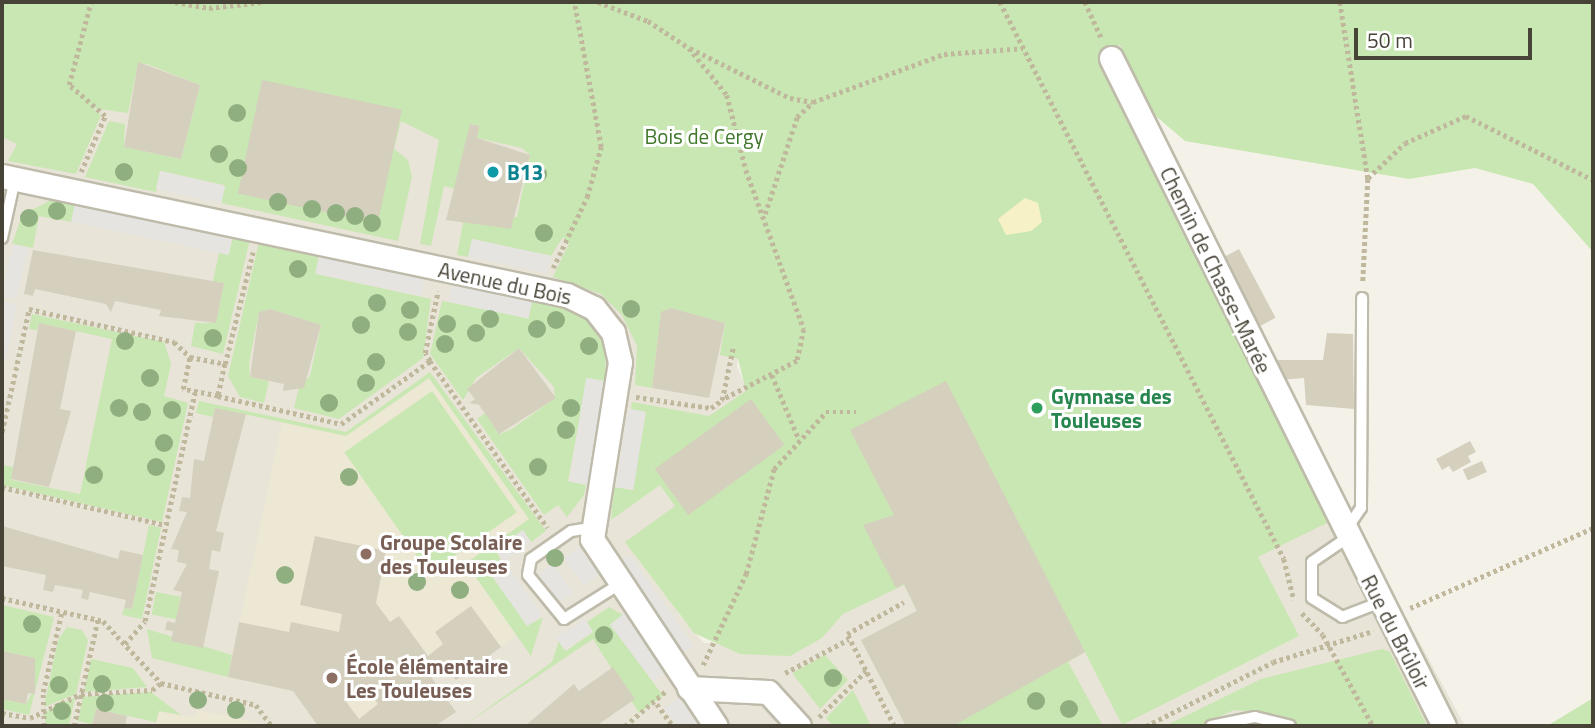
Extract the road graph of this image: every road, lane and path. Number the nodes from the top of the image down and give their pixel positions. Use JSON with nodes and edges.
{"nodes":[{"id":1,"x":92,"y":2,"type":"edge"},
{"id":2,"x":175,"y":2,"type":"edge"},
{"id":3,"x":262,"y":2,"type":"edge"},
{"id":4,"x":574,"y":2,"type":"edge"},
{"id":5,"x":598,"y":2,"type":"edge"},
{"id":6,"x":1000,"y":2,"type":"edge"},
{"id":7,"x":1085,"y":2,"type":"edge"},
{"id":8,"x":1340,"y":2,"type":"edge"},
{"id":9,"x":689,"y":48,"type":"junction"},
{"id":10,"x":1023,"y":48,"type":"junction"},
{"id":11,"x":1111,"y":58,"type":"joint"},
{"id":12,"x":813,"y":102,"type":"junction"},
{"id":13,"x":8,"y":178,"type":"edge"},
{"id":14,"x":1368,"y":179,"type":"junction"},
{"id":15,"x":1593,"y":180,"type":"edge"},
{"id":16,"x":72,"y":192,"type":"junction"},
{"id":17,"x":765,"y":214,"type":"junction"},
{"id":18,"x":258,"y":231,"type":"junction"},
{"id":19,"x":2,"y":239,"type":"edge"},
{"id":20,"x":443,"y":270,"type":"junction"},
{"id":21,"x":542,"y":290,"type":"junction"},
{"id":22,"x":1362,"y":298,"type":"joint"},
{"id":23,"x":733,"y":348,"type":"dead end"},
{"id":24,"x":190,"y":357,"type":"junction"},
{"id":25,"x":430,"y":361,"type":"junction"},
{"id":26,"x":225,"y":364,"type":"junction"},
{"id":27,"x":772,"y":375,"type":"junction"},
{"id":28,"x":195,"y":391,"type":"junction"},
{"id":29,"x":614,"y":393,"type":"junction"},
{"id":30,"x":218,"y":397,"type":"junction"},
{"id":31,"x":722,"y":400,"type":"junction"},
{"id":32,"x":856,"y":412,"type":"dead end"},
{"id":33,"x":2,"y":432,"type":"edge"},
{"id":34,"x":798,"y":437,"type":"junction"},
{"id":35,"x":2,"y":487,"type":"edge"},
{"id":36,"x":165,"y":525,"type":"junction"},
{"id":37,"x":590,"y":528,"type":"junction"},
{"id":38,"x":1593,"y":528,"type":"edge"},
{"id":39,"x":1346,"y":535,"type":"junction"},
{"id":40,"x":557,"y":540,"type":"junction"},
{"id":41,"x":618,"y":585,"type":"junction"},
{"id":42,"x":2,"y":598,"type":"edge"},
{"id":43,"x":904,"y":602,"type":"dead end"},
{"id":44,"x":62,"y":611,"type":"junction"},
{"id":45,"x":1386,"y":611,"type":"junction"},
{"id":46,"x":97,"y":619,"type":"junction"},
{"id":47,"x":849,"y":639,"type":"junction"},
{"id":48,"x":125,"y":644,"type":"junction"},
{"id":49,"x":1328,"y":645,"type":"junction"},
{"id":50,"x":866,"y":671,"type":"junction"},
{"id":51,"x":785,"y":673,"type":"dead end"},
{"id":52,"x":691,"y":678,"type":"junction"},
{"id":53,"x":161,"y":683,"type":"junction"},
{"id":54,"x":81,"y":694,"type":"junction"},
{"id":55,"x":657,"y":704,"type":"junction"},
{"id":56,"x":2,"y":713,"type":"edge"},
{"id":57,"x":40,"y":713,"type":"junction"},
{"id":58,"x":809,"y":722,"type":"edge"},
{"id":59,"x":44,"y":726,"type":"edge"},
{"id":60,"x":74,"y":726,"type":"edge"},
{"id":61,"x":272,"y":726,"type":"edge"},
{"id":62,"x":625,"y":726,"type":"edge"},
{"id":63,"x":673,"y":726,"type":"edge"},
{"id":64,"x":716,"y":726,"type":"edge"},
{"id":65,"x":894,"y":726,"type":"edge"},
{"id":66,"x":1146,"y":726,"type":"edge"},
{"id":67,"x":1211,"y":726,"type":"edge"},
{"id":68,"x":1290,"y":726,"type":"edge"},
{"id":69,"x":1373,"y":726,"type":"edge"},
{"id":70,"x":1444,"y":726,"type":"edge"}],
"edges":[{"from":1,"to":16,"type":"path"},
{"from":2,"to":3,"type":"path"},
{"from":4,"to":21,"type":"path"},
{"from":5,"to":9,"type":"path"},
{"from":6,"to":10,"type":"path"},
{"from":7,"to":11,"type":"path"},
{"from":8,"to":14,"type":"path"},
{"from":9,"to":12,"type":"path"},
{"from":9,"to":17,"type":"path"},
{"from":10,"to":12,"type":"path"},
{"from":10,"to":49,"type":"path"},
{"from":11,"to":39,"type":"street","name":"Chemin de Chasse-Marée"},
{"from":12,"to":17,"type":"path"},
{"from":13,"to":16,"type":"street","name":"Avenue du Bois"},
{"from":13,"to":19,"type":"lane"},
{"from":14,"to":15,"type":"path"},
{"from":14,"to":22,"type":"path"},
{"from":16,"to":18,"type":"street","name":"Avenue du Bois"},
{"from":17,"to":27,"type":"path"},
{"from":18,"to":20,"type":"street","name":"Avenue du Bois"},
{"from":18,"to":26,"type":"path"},
{"from":20,"to":21,"type":"street","name":"Avenue du Bois"},
{"from":20,"to":25,"type":"path"},
{"from":21,"to":29,"type":"street","name":"Avenue du Bois"},
{"from":22,"to":39,"type":"lane"},
{"from":23,"to":31,"type":"path"},
{"from":24,"to":26,"type":"path"},
{"from":24,"to":28,"type":"path"},
{"from":24,"to":33,"type":"path"},
{"from":25,"to":30,"type":"path"},
{"from":25,"to":40,"type":"path"},
{"from":26,"to":30,"type":"path"},
{"from":27,"to":31,"type":"path"},
{"from":27,"to":34,"type":"path"},
{"from":28,"to":30,"type":"path"},
{"from":28,"to":36,"type":"path"},
{"from":29,"to":31,"type":"path"},
{"from":29,"to":37,"type":"street","name":"Avenue du Bois"},
{"from":32,"to":34,"type":"path"},
{"from":34,"to":52,"type":"path"},
{"from":35,"to":36,"type":"path"},
{"from":36,"to":48,"type":"path"},
{"from":37,"to":40,"type":"lane"},
{"from":37,"to":41,"type":"street","name":"Avenue du Bois"},
{"from":38,"to":45,"type":"path"},
{"from":39,"to":45,"type":"street","name":"Rue du Brûloir"},
{"from":39,"to":45,"type":"lane"},
{"from":40,"to":41,"type":"lane"},
{"from":41,"to":52,"type":"street","name":"Avenue du Bois"},
{"from":42,"to":44,"type":"path"},
{"from":43,"to":47,"type":"path"},
{"from":44,"to":46,"type":"path"},
{"from":44,"to":57,"type":"path"},
{"from":45,"to":49,"type":"path"},
{"from":45,"to":70,"type":"street","name":"Rue du Brûloir"},
{"from":46,"to":48,"type":"path"},
{"from":46,"to":54,"type":"path"},
{"from":47,"to":50,"type":"path"},
{"from":47,"to":51,"type":"path"},
{"from":48,"to":53,"type":"path"},
{"from":49,"to":66,"type":"path"},
{"from":49,"to":69,"type":"path"},
{"from":50,"to":58,"type":"path"},
{"from":50,"to":65,"type":"path"},
{"from":52,"to":55,"type":"path"},
{"from":52,"to":58,"type":"street"},
{"from":52,"to":64,"type":"street","name":"Avenue du Bois"},
{"from":53,"to":54,"type":"path"},
{"from":53,"to":61,"type":"path"},
{"from":54,"to":57,"type":"path"},
{"from":54,"to":60,"type":"path"},
{"from":55,"to":62,"type":"path"},
{"from":55,"to":63,"type":"path"},
{"from":56,"to":57,"type":"path"},
{"from":57,"to":59,"type":"path"},
{"from":67,"to":68,"type":"lane"}]}
